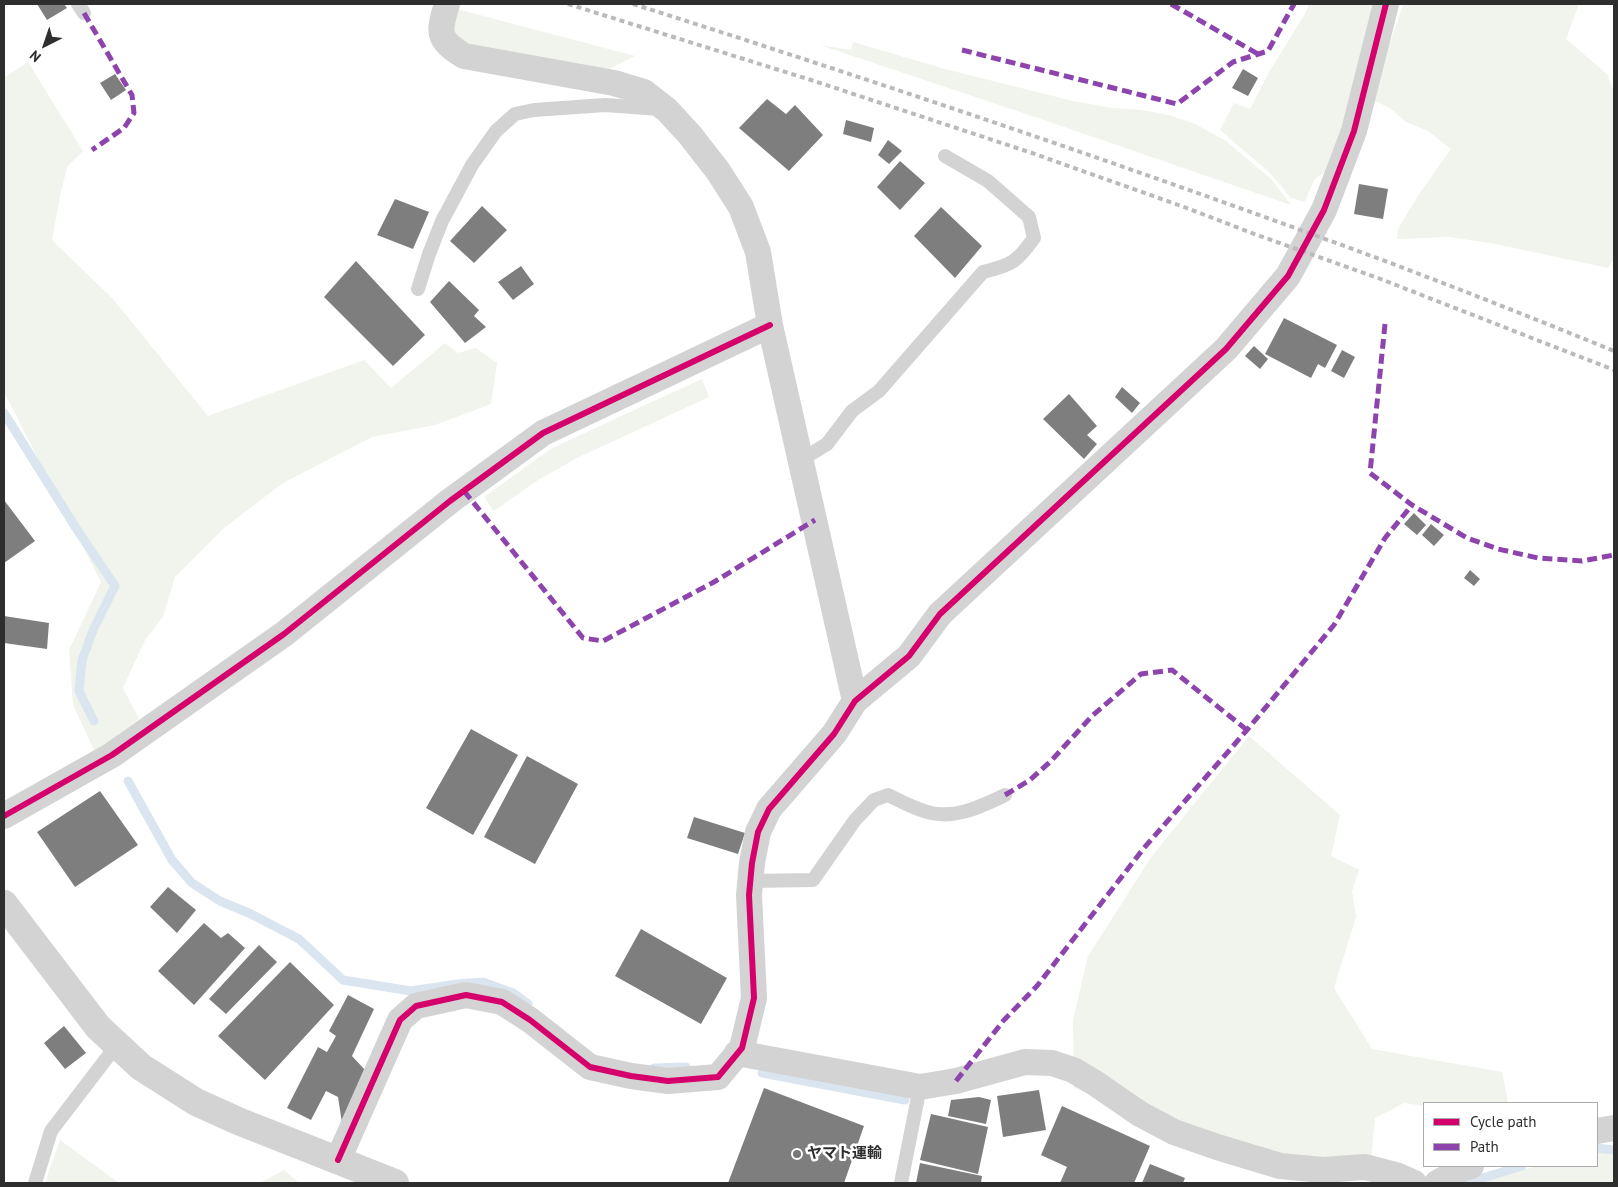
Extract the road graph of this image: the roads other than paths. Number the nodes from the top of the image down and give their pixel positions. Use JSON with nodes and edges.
{"nodes":[{"id":1,"x":1386,"y":4,"type":"edge"},
{"id":2,"x":444,"y":14,"type":"edge"},
{"id":3,"x":667,"y":110,"type":"junction"},
{"id":4,"x":945,"y":156,"type":"dead end"},
{"id":5,"x":418,"y":289,"type":"dead end"},
{"id":6,"x":770,"y":324,"type":"junction"},
{"id":7,"x":801,"y":460,"type":"junction"},
{"id":8,"x":855,"y":701,"type":"junction"},
{"id":9,"x":1005,"y":795,"type":"dead end"},
{"id":10,"x":4,"y":816,"type":"edge"},
{"id":11,"x":750,"y":881,"type":"junction"},
{"id":12,"x":4,"y":904,"type":"edge"},
{"id":13,"x":116,"y":1046,"type":"junction"},
{"id":14,"x":737,"y":1053,"type":"junction"},
{"id":15,"x":920,"y":1087,"type":"junction"},
{"id":16,"x":1614,"y":1128,"type":"edge"},
{"id":17,"x":1598,"y":1131,"type":"edge"},
{"id":18,"x":338,"y":1160,"type":"junction"},
{"id":19,"x":1466,"y":1167,"type":"edge"},
{"id":20,"x":35,"y":1183,"type":"edge"},
{"id":21,"x":395,"y":1183,"type":"edge"},
{"id":22,"x":901,"y":1183,"type":"edge"},
{"id":23,"x":1414,"y":1183,"type":"edge"},
{"id":24,"x":1437,"y":1183,"type":"edge"}],
"edges":[{"from":1,"to":8,"type":"street"},
{"from":2,"to":3,"type":"street"},
{"from":3,"to":5,"type":"lane"},
{"from":3,"to":6,"type":"street"},
{"from":4,"to":7,"type":"lane"},
{"from":6,"to":7,"type":"street"},
{"from":6,"to":10,"type":"street"},
{"from":7,"to":8,"type":"street"},
{"from":8,"to":11,"type":"street"},
{"from":9,"to":11,"type":"lane"},
{"from":11,"to":14,"type":"street"},
{"from":12,"to":13,"type":"street"},
{"from":13,"to":18,"type":"street"},
{"from":13,"to":20,"type":"lane"},
{"from":14,"to":15,"type":"street"},
{"from":14,"to":18,"type":"street"},
{"from":15,"to":22,"type":"lane"},
{"from":15,"to":23,"type":"street"},
{"from":16,"to":17,"type":"street"},
{"from":18,"to":21,"type":"street"},
{"from":19,"to":24,"type":"street"}]}
